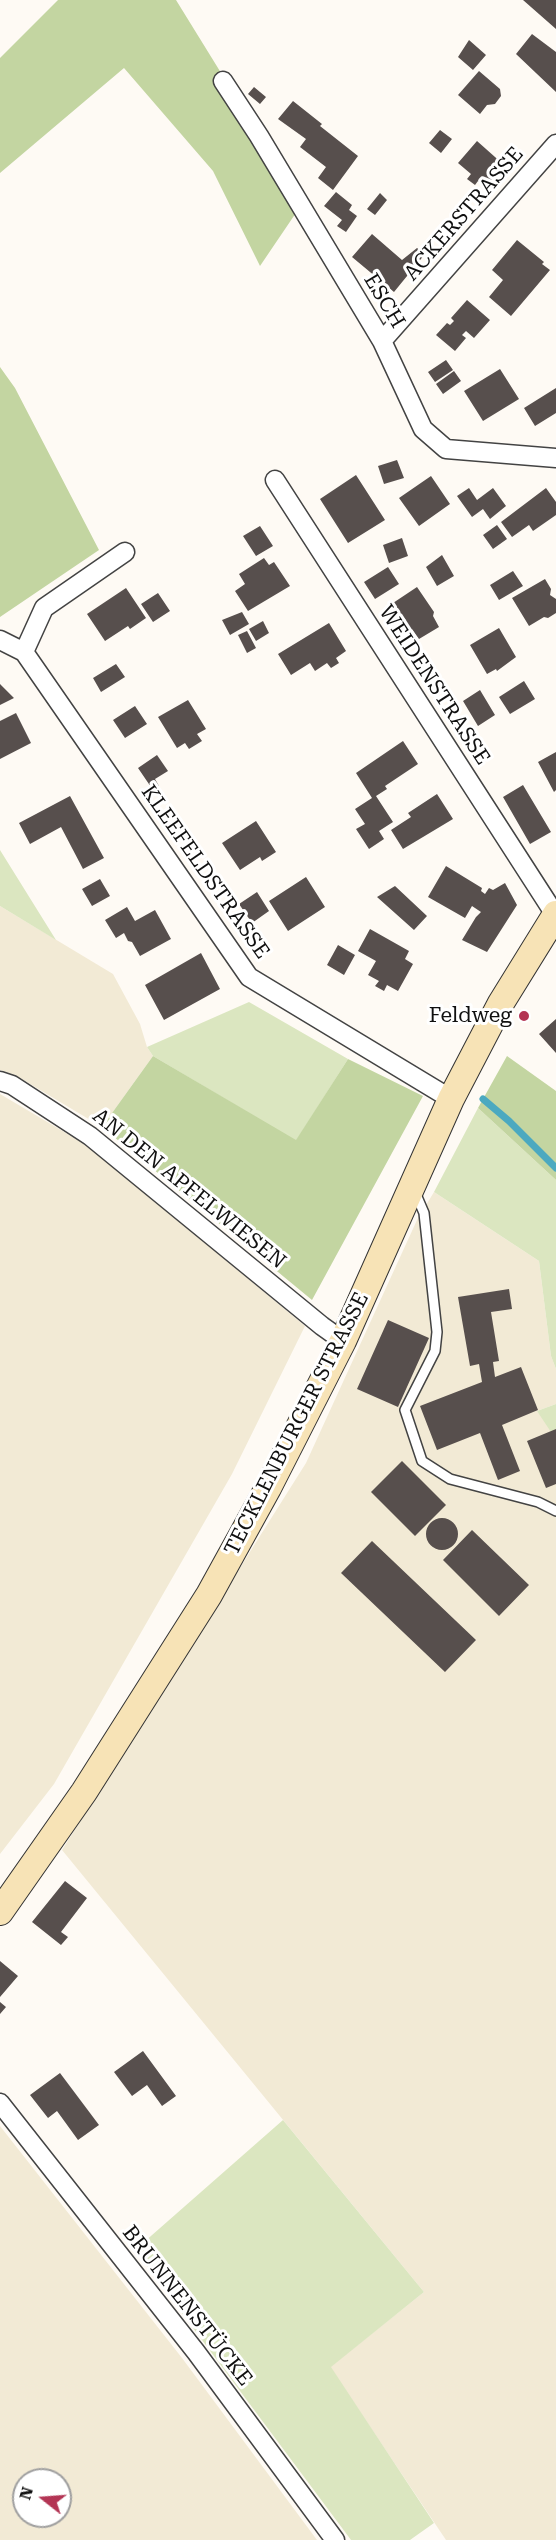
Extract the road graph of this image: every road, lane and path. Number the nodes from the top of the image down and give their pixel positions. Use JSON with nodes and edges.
{"nodes":[{"id":1,"x":223,"y":81,"type":"dead end"},
{"id":2,"x":556,"y":144,"type":"edge"},
{"id":3,"x":382,"y":341,"type":"junction"},
{"id":4,"x":556,"y":458,"type":"edge"},
{"id":5,"x":275,"y":480,"type":"dead end"},
{"id":6,"x":125,"y":552,"type":"dead end"},
{"id":7,"x":0,"y":640,"type":"edge"},
{"id":8,"x":24,"y":652,"type":"junction"},
{"id":9,"x":556,"y":915,"type":"edge"},
{"id":10,"x":0,"y":1081,"type":"edge"},
{"id":11,"x":451,"y":1099,"type":"junction"},
{"id":12,"x":413,"y":1187,"type":"junction"},
{"id":13,"x":344,"y":1341,"type":"junction"},
{"id":14,"x":556,"y":1511,"type":"edge"},
{"id":15,"x":0,"y":1912,"type":"edge"},
{"id":16,"x":0,"y":2103,"type":"edge"},
{"id":17,"x":335,"y":2540,"type":"edge"}],
"edges":[{"from":1,"to":3,"type":"street","name":"ESCH"},
{"from":2,"to":3,"type":"street","name":"ACKERSTRASSE"},
{"from":3,"to":4,"type":"street","name":"ESCH"},
{"from":5,"to":9,"type":"street","name":"WEIDENSTRASSE"},
{"from":6,"to":8,"type":"street"},
{"from":7,"to":8,"type":"street","name":"KLEEFELDSTRASSE"},
{"from":8,"to":11,"type":"street","name":"KLEEFELDSTRASSE"},
{"from":9,"to":11,"type":"street","name":"TECKLENBURGER STRASSE"},
{"from":10,"to":13,"type":"street","name":"AN DEN APFELWIESEN"},
{"from":11,"to":12,"type":"street","name":"TECKLENBURGER STRASSE"},
{"from":12,"to":13,"type":"street","name":"TECKLENBURGER STRASSE"},
{"from":12,"to":14,"type":"lane"},
{"from":13,"to":15,"type":"street","name":"TECKLENBURGER STRASSE"},
{"from":16,"to":17,"type":"street","name":"BRUNNENSTÜCKE"}]}
